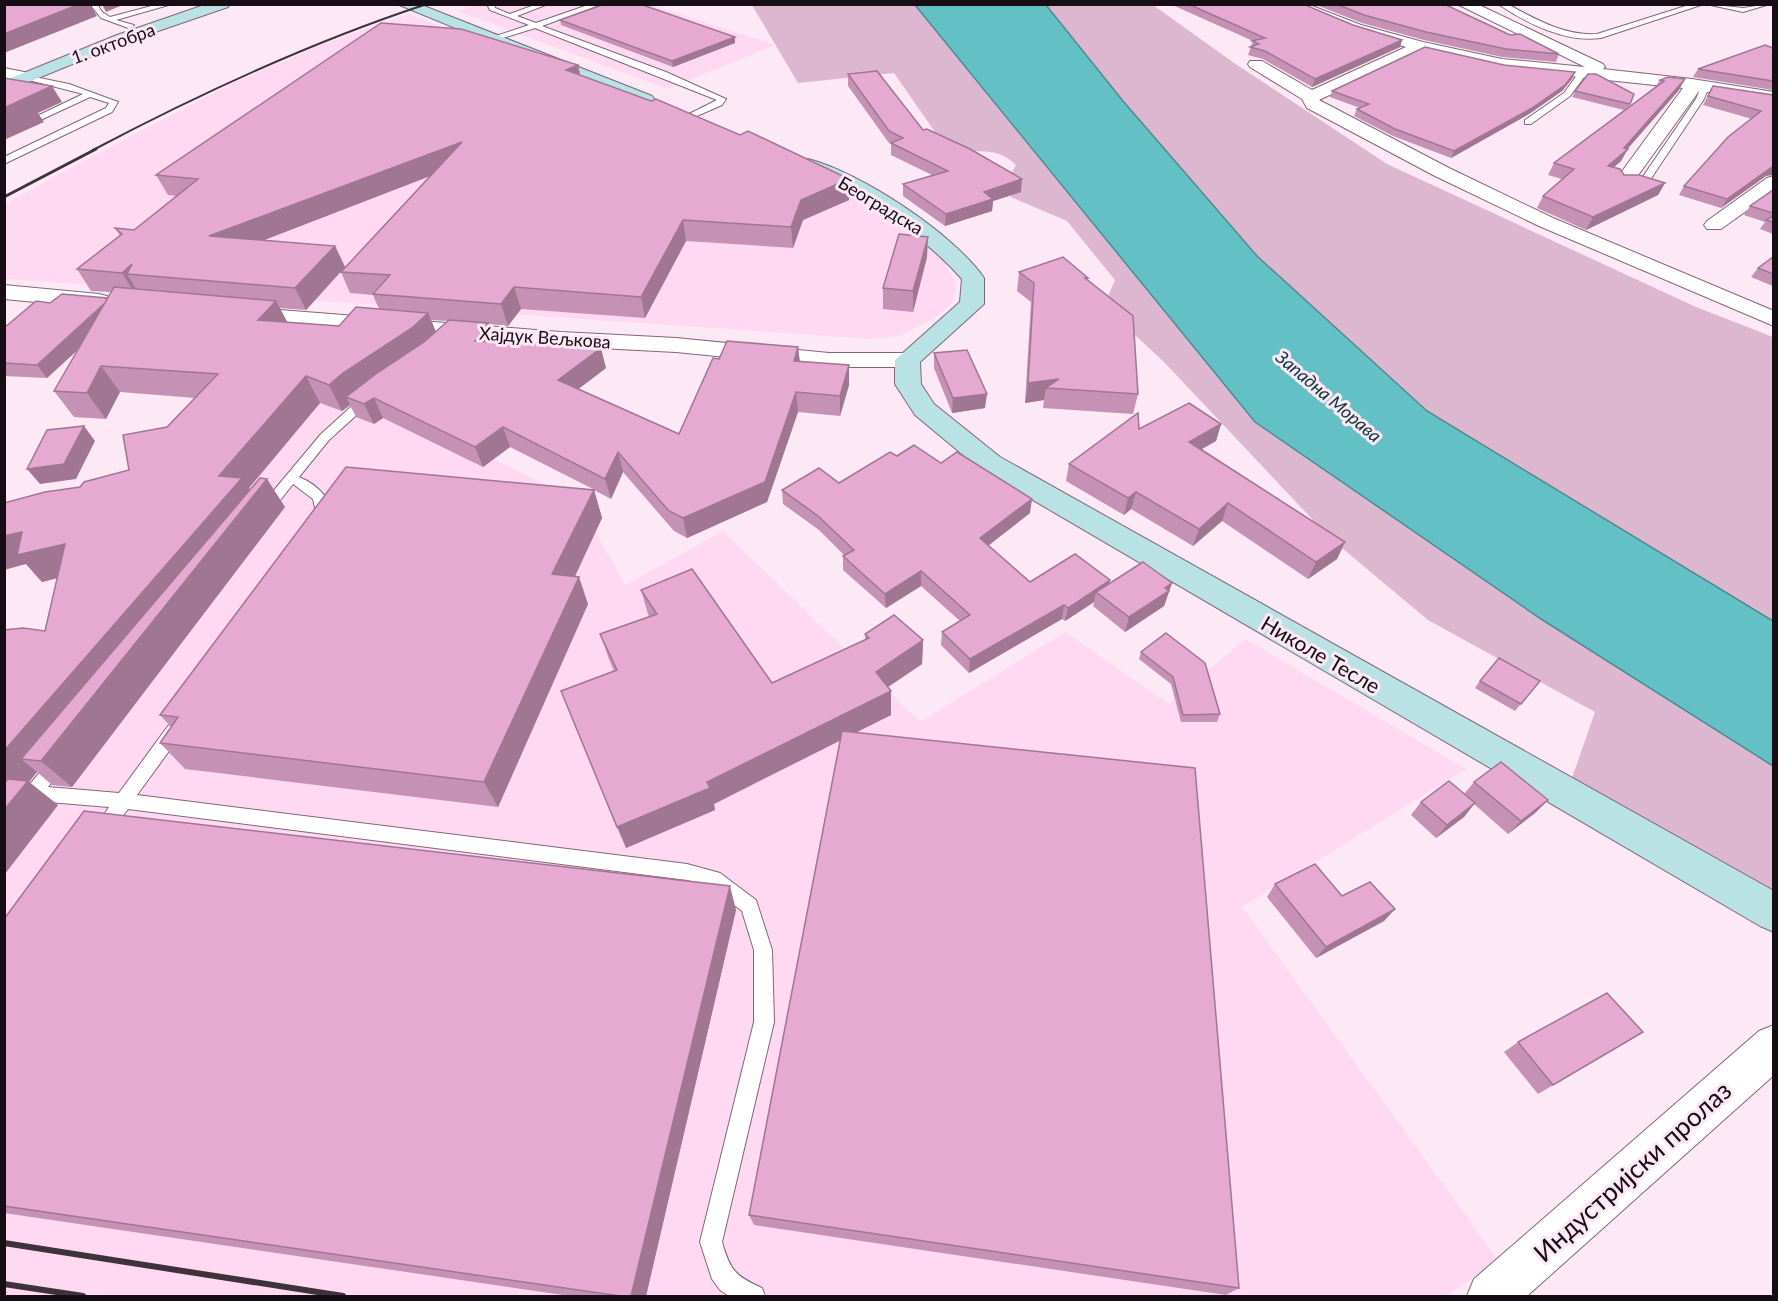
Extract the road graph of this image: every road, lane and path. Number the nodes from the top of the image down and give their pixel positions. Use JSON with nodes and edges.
{"nodes":[{"id":1,"x":93,"y":4,"type":"edge"},
{"id":2,"x":170,"y":4,"type":"edge"},
{"id":3,"x":202,"y":4,"type":"edge"},
{"id":4,"x":223,"y":4,"type":"edge"},
{"id":5,"x":404,"y":4,"type":"edge"},
{"id":6,"x":490,"y":4,"type":"edge"},
{"id":7,"x":545,"y":4,"type":"edge"},
{"id":8,"x":599,"y":4,"type":"edge"},
{"id":9,"x":1293,"y":4,"type":"edge"},
{"id":10,"x":1464,"y":4,"type":"edge"},
{"id":11,"x":1501,"y":4,"type":"edge"},
{"id":12,"x":1701,"y":4,"type":"edge"},
{"id":13,"x":1709,"y":4,"type":"edge"},
{"id":14,"x":1767,"y":4,"type":"edge"},
{"id":15,"x":510,"y":16,"type":"junction"},
{"id":16,"x":110,"y":19,"type":"junction"},
{"id":17,"x":536,"y":26,"type":"junction"},
{"id":18,"x":131,"y":27,"type":"junction"},
{"id":19,"x":493,"y":40,"type":"junction"},
{"id":20,"x":1420,"y":46,"type":"junction"},
{"id":21,"x":1256,"y":64,"type":"dead end"},
{"id":22,"x":1583,"y":73,"type":"junction"},
{"id":23,"x":1614,"y":75,"type":"junction"},
{"id":24,"x":11,"y":78,"type":"edge"},
{"id":25,"x":1699,"y":85,"type":"junction"},
{"id":26,"x":90,"y":94,"type":"junction"},
{"id":27,"x":1311,"y":97,"type":"junction"},
{"id":28,"x":1773,"y":97,"type":"edge"},
{"id":29,"x":678,"y":113,"type":"junction"},
{"id":30,"x":1528,"y":122,"type":"dead end"},
{"id":31,"x":711,"y":126,"type":"edge"},
{"id":32,"x":4,"y":135,"type":"edge"},
{"id":33,"x":788,"y":157,"type":"edge"},
{"id":34,"x":4,"y":161,"type":"edge"},
{"id":35,"x":1624,"y":181,"type":"edge"},
{"id":36,"x":1646,"y":181,"type":"edge"},
{"id":37,"x":1773,"y":182,"type":"edge"},
{"id":38,"x":1714,"y":225,"type":"dead end"},
{"id":39,"x":4,"y":292,"type":"edge"},
{"id":40,"x":34,"y":295,"type":"junction"},
{"id":41,"x":115,"y":302,"type":"edge"},
{"id":42,"x":220,"y":312,"type":"edge"},
{"id":43,"x":4,"y":313,"type":"edge"},
{"id":44,"x":1773,"y":319,"type":"edge"},
{"id":45,"x":907,"y":360,"type":"junction"},
{"id":46,"x":383,"y":387,"type":"edge"},
{"id":47,"x":291,"y":478,"type":"junction"},
{"id":48,"x":253,"y":524,"type":"edge"},
{"id":49,"x":316,"y":533,"type":"edge"},
{"id":50,"x":186,"y":715,"type":"edge"},
{"id":51,"x":64,"y":756,"type":"edge"},
{"id":52,"x":33,"y":793,"type":"junction"},
{"id":53,"x":124,"y":801,"type":"junction"},
{"id":54,"x":4,"y":828,"type":"edge"},
{"id":55,"x":91,"y":847,"type":"edge"},
{"id":56,"x":1773,"y":913,"type":"edge"},
{"id":57,"x":1773,"y":1046,"type":"edge"},
{"id":58,"x":754,"y":1296,"type":"edge"},
{"id":59,"x":1491,"y":1296,"type":"edge"}],
"edges":[{"from":1,"to":16,"type":"lane"},
{"from":2,"to":16,"type":"lane"},
{"from":3,"to":18,"type":"street","name":"1. октобра"},
{"from":4,"to":24,"type":"street","name":"1. октобра"},
{"from":5,"to":19,"type":"street"},
{"from":6,"to":15,"type":"lane"},
{"from":7,"to":15,"type":"lane"},
{"from":8,"to":17,"type":"lane"},
{"from":9,"to":20,"type":"street"},
{"from":10,"to":23,"type":"street"},
{"from":11,"to":12,"type":"lane"},
{"from":13,"to":14,"type":"lane"},
{"from":15,"to":17,"type":"lane"},
{"from":16,"to":18,"type":"lane"},
{"from":17,"to":19,"type":"lane"},
{"from":17,"to":29,"type":"lane"},
{"from":18,"to":24,"type":"street","name":"1. октобра"},
{"from":19,"to":29,"type":"street"},
{"from":20,"to":22,"type":"street"},
{"from":20,"to":27,"type":"street"},
{"from":21,"to":27,"type":"street"},
{"from":22,"to":23,"type":"street"},
{"from":22,"to":30,"type":"lane"},
{"from":23,"to":25,"type":"street"},
{"from":24,"to":26,"type":"lane"},
{"from":25,"to":28,"type":"street"},
{"from":25,"to":35,"type":"street"},
{"from":25,"to":36,"type":"lane"},
{"from":26,"to":32,"type":"lane"},
{"from":26,"to":34,"type":"lane"},
{"from":27,"to":44,"type":"street"},
{"from":29,"to":31,"type":"street"},
{"from":33,"to":45,"type":"street","name":"Београдска"},
{"from":37,"to":38,"type":"street"},
{"from":39,"to":40,"type":"street"},
{"from":40,"to":41,"type":"street"},
{"from":40,"to":43,"type":"street"},
{"from":42,"to":45,"type":"street","name":"Хајдук Вељкова"},
{"from":45,"to":56,"type":"street","name":"Николе Тесле"},
{"from":46,"to":47,"type":"lane"},
{"from":47,"to":48,"type":"lane"},
{"from":47,"to":49,"type":"lane"},
{"from":50,"to":53,"type":"lane"},
{"from":51,"to":52,"type":"lane"},
{"from":52,"to":53,"type":"lane"},
{"from":52,"to":54,"type":"lane"},
{"from":53,"to":55,"type":"lane"},
{"from":53,"to":58,"type":"lane"},
{"from":57,"to":59,"type":"street","name":"Индустријски пролаз"}]}
